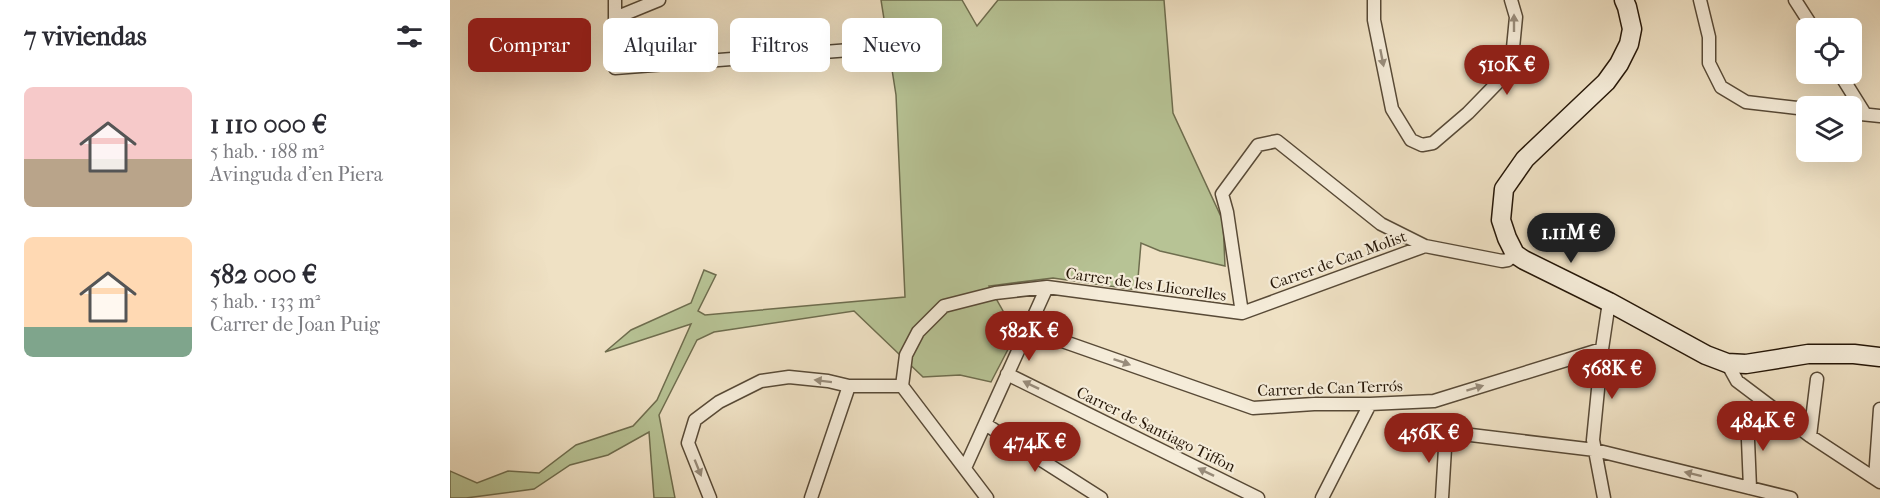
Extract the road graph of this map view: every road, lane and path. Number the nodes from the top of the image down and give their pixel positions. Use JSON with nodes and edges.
{"nodes":[{"id":1,"x":615,"y":0,"type":"edge"},
{"id":2,"x":659,"y":0,"type":"edge"},
{"id":3,"x":1374,"y":0,"type":"edge"},
{"id":4,"x":1511,"y":0,"type":"edge"},
{"id":5,"x":1624,"y":0,"type":"edge"},
{"id":6,"x":1700,"y":0,"type":"edge"},
{"id":7,"x":1795,"y":0,"type":"edge"},
{"id":8,"x":615,"y":18,"type":"joint"},
{"id":9,"x":1807,"y":18,"type":"edge"},
{"id":10,"x":842,"y":51,"type":"edge"},
{"id":11,"x":718,"y":60,"type":"edge"},
{"id":12,"x":1846,"y":84,"type":"edge"},
{"id":13,"x":1796,"y":108,"type":"edge"},
{"id":14,"x":1862,"y":114,"type":"edge"},
{"id":15,"x":1865,"y":114,"type":"junction"},
{"id":16,"x":1880,"y":116,"type":"edge"},
{"id":17,"x":1425,"y":246,"type":"junction"},
{"id":18,"x":1515,"y":254,"type":"junction"},
{"id":19,"x":1047,"y":287,"type":"junction"},
{"id":20,"x":1609,"y":302,"type":"junction"},
{"id":21,"x":1242,"y":313,"type":"junction"},
{"id":22,"x":1028,"y":329,"type":"junction"},
{"id":23,"x":1602,"y":349,"type":"junction"},
{"id":24,"x":1880,"y":357,"type":"edge"},
{"id":25,"x":1727,"y":363,"type":"junction"},
{"id":26,"x":1007,"y":374,"type":"junction"},
{"id":27,"x":1817,"y":379,"type":"dead end"},
{"id":28,"x":849,"y":386,"type":"junction"},
{"id":29,"x":902,"y":386,"type":"junction"},
{"id":30,"x":1370,"y":404,"type":"junction"},
{"id":31,"x":1880,"y":409,"type":"edge"},
{"id":32,"x":1747,"y":416,"type":"dead end"},
{"id":33,"x":985,"y":424,"type":"junction"},
{"id":34,"x":1810,"y":436,"type":"junction"},
{"id":35,"x":1595,"y":450,"type":"junction"},
{"id":36,"x":965,"y":468,"type":"junction"},
{"id":37,"x":1878,"y":480,"type":"edge"},
{"id":38,"x":1750,"y":488,"type":"junction"},
{"id":39,"x":710,"y":498,"type":"edge"},
{"id":40,"x":811,"y":498,"type":"edge"},
{"id":41,"x":987,"y":498,"type":"edge"},
{"id":42,"x":1101,"y":498,"type":"edge"},
{"id":43,"x":1258,"y":498,"type":"edge"},
{"id":44,"x":1322,"y":498,"type":"edge"},
{"id":45,"x":1442,"y":498,"type":"edge"},
{"id":46,"x":1604,"y":498,"type":"edge"},
{"id":47,"x":1791,"y":498,"type":"edge"}],
"edges":[{"from":1,"to":8,"type":"street"},
{"from":2,"to":8,"type":"street"},
{"from":3,"to":4,"type":"street","one_way":true},
{"from":5,"to":18,"type":"street"},
{"from":6,"to":13,"type":"street"},
{"from":7,"to":9,"type":"street"},
{"from":10,"to":11,"type":"street"},
{"from":12,"to":15,"type":"street"},
{"from":14,"to":15,"type":"street"},
{"from":15,"to":16,"type":"street"},
{"from":17,"to":18,"type":"street","name":"Carrer de Can Molist"},
{"from":17,"to":21,"type":"street","name":"Carrer de Can Molist"},
{"from":17,"to":21,"type":"street"},
{"from":18,"to":20,"type":"street"},
{"from":19,"to":21,"type":"street","name":"Carrer de les Llicorelles"},
{"from":19,"to":22,"type":"street"},
{"from":19,"to":29,"type":"street","name":"Carrer de les Llicorelles"},
{"from":20,"to":23,"type":"street"},
{"from":20,"to":25,"type":"street"},
{"from":22,"to":26,"type":"street"},
{"from":22,"to":30,"type":"street","name":"Carrer de Can Terrós","one_way":true},
{"from":30,"to":23,"type":"street","name":"Carrer de Can Terrós","one_way":true},
{"from":23,"to":35,"type":"street"},
{"from":24,"to":25,"type":"street"},
{"from":25,"to":34,"type":"street"},
{"from":26,"to":33,"type":"street"},
{"from":43,"to":26,"type":"street","name":"Carrer de Santiago Tiffon","one_way":true},
{"from":27,"to":34,"type":"street"},
{"from":28,"to":29,"type":"street"},
{"from":28,"to":39,"type":"street","one_way":true},
{"from":28,"to":40,"type":"street"},
{"from":29,"to":36,"type":"street"},
{"from":30,"to":44,"type":"street"},
{"from":31,"to":37,"type":"street"},
{"from":32,"to":38,"type":"street"},
{"from":33,"to":36,"type":"street"},
{"from":33,"to":42,"type":"street"},
{"from":34,"to":37,"type":"street"},
{"from":38,"to":35,"type":"street","one_way":true},
{"from":35,"to":45,"type":"street"},
{"from":35,"to":46,"type":"street"},
{"from":36,"to":41,"type":"street"},
{"from":38,"to":47,"type":"street"}]}
